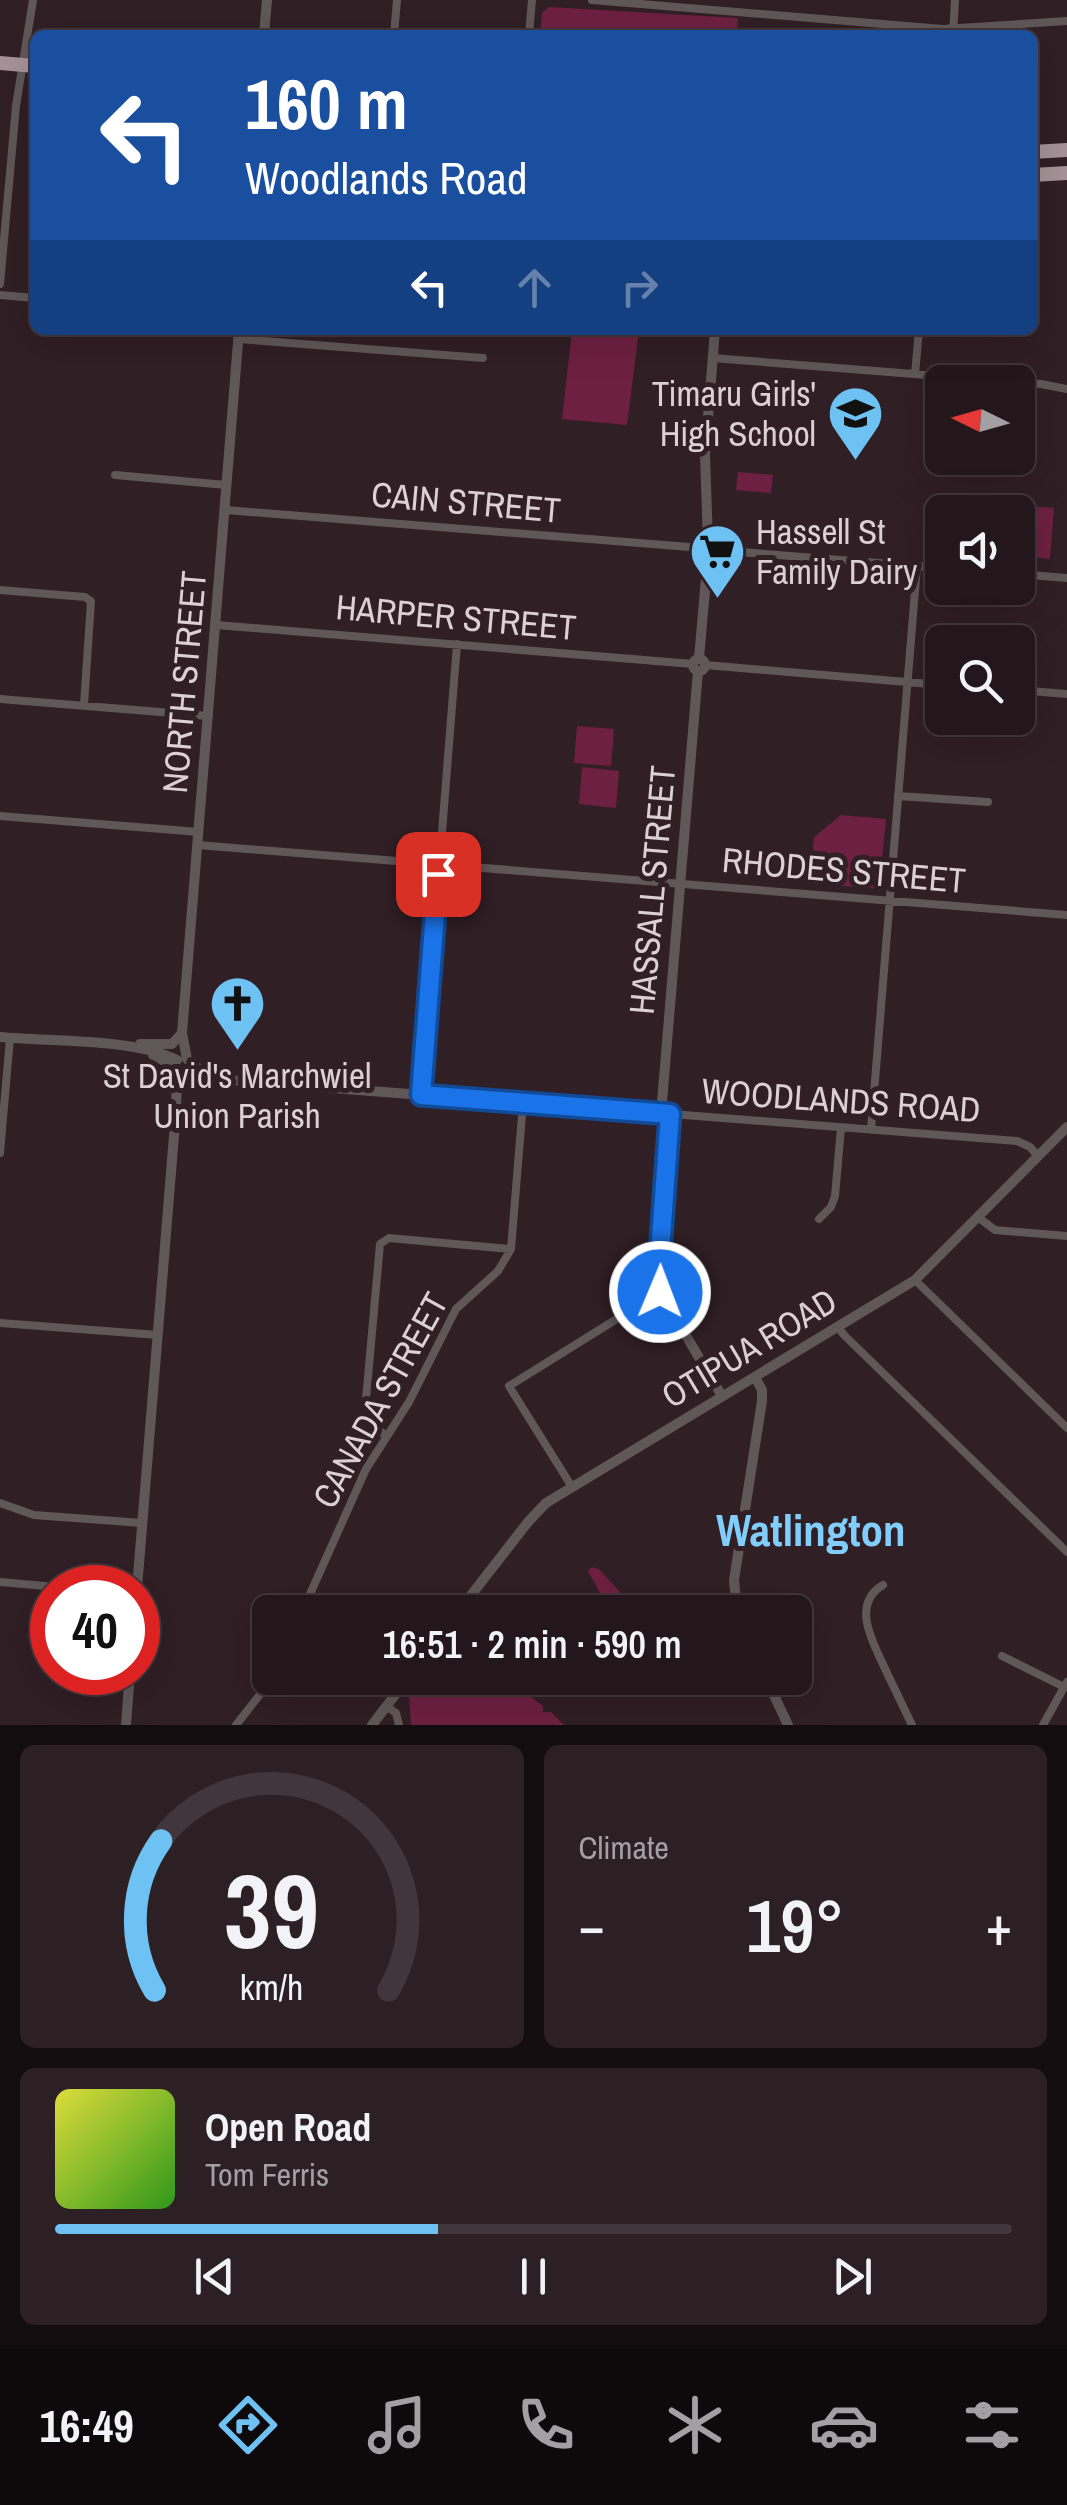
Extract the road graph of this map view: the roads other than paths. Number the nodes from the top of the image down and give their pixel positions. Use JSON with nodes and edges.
{"nodes":[{"id":1,"x":33,"y":0,"type":"edge"},
{"id":2,"x":267,"y":0,"type":"edge"},
{"id":3,"x":398,"y":0,"type":"edge"},
{"id":4,"x":532,"y":0,"type":"edge"},
{"id":5,"x":592,"y":0,"type":"edge"},
{"id":6,"x":956,"y":0,"type":"edge"},
{"id":7,"x":668,"y":3,"type":"edge"},
{"id":8,"x":1067,"y":20,"type":"edge"},
{"id":9,"x":31,"y":30,"type":"edge"},
{"id":10,"x":264,"y":30,"type":"edge"},
{"id":11,"x":395,"y":30,"type":"edge"},
{"id":12,"x":529,"y":30,"type":"edge"},
{"id":13,"x":933,"y":30,"type":"edge"},
{"id":14,"x":953,"y":30,"type":"edge"},
{"id":15,"x":972,"y":30,"type":"edge"},
{"id":16,"x":0,"y":63,"type":"edge"},
{"id":17,"x":29,"y":65,"type":"edge"},
{"id":18,"x":1067,"y":150,"type":"edge"},
{"id":19,"x":1038,"y":152,"type":"edge"},
{"id":20,"x":1067,"y":173,"type":"edge"},
{"id":21,"x":1038,"y":175,"type":"edge"},
{"id":22,"x":0,"y":284,"type":"edge"},
{"id":23,"x":0,"y":295,"type":"edge"},
{"id":24,"x":30,"y":298,"type":"edge"},
{"id":25,"x":239,"y":335,"type":"edge"},
{"id":26,"x":714,"y":335,"type":"edge"},
{"id":27,"x":919,"y":335,"type":"edge"},
{"id":28,"x":483,"y":358,"type":"dead end"},
{"id":29,"x":712,"y":358,"type":"junction"},
{"id":30,"x":915,"y":374,"type":"junction"},
{"id":31,"x":1067,"y":390,"type":"edge"},
{"id":32,"x":115,"y":475,"type":"dead end"},
{"id":33,"x":226,"y":485,"type":"junction"},
{"id":34,"x":226,"y":510,"type":"junction"},
{"id":35,"x":708,"y":549,"type":"junction"},
{"id":36,"x":917,"y":566,"type":"junction"},
{"id":37,"x":925,"y":567,"type":"edge"},
{"id":38,"x":1035,"y":575,"type":"edge"},
{"id":39,"x":1067,"y":578,"type":"edge"},
{"id":40,"x":0,"y":590,"type":"edge"},
{"id":41,"x":216,"y":624,"type":"junction"},
{"id":42,"x":456,"y":644,"type":"junction"},
{"id":43,"x":698,"y":665,"type":"junction"},
{"id":44,"x":908,"y":682,"type":"junction"},
{"id":45,"x":925,"y":683,"type":"edge"},
{"id":46,"x":1035,"y":691,"type":"edge"},
{"id":47,"x":1067,"y":694,"type":"edge"},
{"id":48,"x":0,"y":699,"type":"edge"},
{"id":49,"x":84,"y":705,"type":"junction"},
{"id":50,"x":209,"y":716,"type":"junction"},
{"id":51,"x":898,"y":796,"type":"junction"},
{"id":52,"x":988,"y":802,"type":"dead end"},
{"id":53,"x":0,"y":816,"type":"edge"},
{"id":54,"x":199,"y":832,"type":"junction"},
{"id":55,"x":198,"y":844,"type":"junction"},
{"id":56,"x":440,"y":865,"type":"junction"},
{"id":57,"x":680,"y":884,"type":"junction"},
{"id":58,"x":890,"y":902,"type":"junction"},
{"id":59,"x":1067,"y":915,"type":"edge"},
{"id":60,"x":182,"y":1036,"type":"junction"},
{"id":61,"x":5,"y":1037,"type":"edge"},
{"id":62,"x":129,"y":1046,"type":"junction"},
{"id":63,"x":182,"y":1067,"type":"junction"},
{"id":64,"x":421,"y":1095,"type":"junction"},
{"id":65,"x":523,"y":1102,"type":"junction"},
{"id":66,"x":666,"y":1114,"type":"junction"},
{"id":67,"x":1067,"y":1127,"type":"edge"},
{"id":68,"x":841,"y":1128,"type":"junction"},
{"id":69,"x":871,"y":1130,"type":"junction"},
{"id":70,"x":0,"y":1153,"type":"edge"},
{"id":71,"x":1038,"y":1156,"type":"junction"},
{"id":72,"x":979,"y":1218,"type":"junction"},
{"id":73,"x":819,"y":1219,"type":"dead end"},
{"id":74,"x":1067,"y":1236,"type":"edge"},
{"id":75,"x":510,"y":1249,"type":"junction"},
{"id":76,"x":915,"y":1280,"type":"junction"},
{"id":77,"x":660,"y":1292,"type":"junction"},
{"id":78,"x":0,"y":1322,"type":"edge"},
{"id":79,"x":838,"y":1327,"type":"junction"},
{"id":80,"x":158,"y":1334,"type":"junction"},
{"id":81,"x":755,"y":1377,"type":"junction"},
{"id":82,"x":722,"y":1396,"type":"junction"},
{"id":83,"x":1067,"y":1428,"type":"edge"},
{"id":84,"x":386,"y":1436,"type":"junction"},
{"id":85,"x":572,"y":1487,"type":"junction"},
{"id":86,"x":0,"y":1503,"type":"edge"},
{"id":87,"x":142,"y":1523,"type":"junction"},
{"id":88,"x":1067,"y":1552,"type":"edge"},
{"id":89,"x":139,"y":1565,"type":"edge"},
{"id":90,"x":0,"y":1582,"type":"edge"},
{"id":91,"x":883,"y":1584,"type":"dead end"},
{"id":92,"x":30,"y":1585,"type":"edge"},
{"id":93,"x":310,"y":1595,"type":"edge"},
{"id":94,"x":471,"y":1595,"type":"edge"},
{"id":95,"x":735,"y":1595,"type":"edge"},
{"id":96,"x":1002,"y":1656,"type":"dead end"},
{"id":97,"x":1066,"y":1685,"type":"edge"},
{"id":98,"x":128,"y":1695,"type":"edge"},
{"id":99,"x":260,"y":1695,"type":"edge"},
{"id":100,"x":395,"y":1695,"type":"edge"},
{"id":101,"x":774,"y":1695,"type":"edge"},
{"id":102,"x":386,"y":1706,"type":"junction"},
{"id":103,"x":126,"y":1725,"type":"edge"},
{"id":104,"x":236,"y":1725,"type":"edge"},
{"id":105,"x":372,"y":1725,"type":"edge"},
{"id":106,"x":399,"y":1725,"type":"edge"},
{"id":107,"x":788,"y":1725,"type":"edge"},
{"id":108,"x":912,"y":1725,"type":"edge"},
{"id":109,"x":1043,"y":1725,"type":"edge"}],
"edges":[{"from":1,"to":9,"type":"street"},
{"from":2,"to":10,"type":"street"},
{"from":3,"to":11,"type":"street"},
{"from":4,"to":12,"type":"street"},
{"from":5,"to":7,"type":"street"},
{"from":6,"to":14,"type":"street"},
{"from":7,"to":13,"type":"street"},
{"from":8,"to":15,"type":"street"},
{"from":16,"to":17,"type":"highway"},
{"from":17,"to":22,"type":"street"},
{"from":18,"to":19,"type":"highway"},
{"from":20,"to":21,"type":"highway"},
{"from":23,"to":24,"type":"street"},
{"from":25,"to":28,"type":"street"},
{"from":25,"to":33,"type":"street","name":"NORTH STREET"},
{"from":26,"to":29,"type":"street","name":"HASSALL STREET"},
{"from":27,"to":30,"type":"street"},
{"from":29,"to":30,"type":"street"},
{"from":29,"to":35,"type":"street","name":"HASSALL STREET"},
{"from":30,"to":31,"type":"street"},
{"from":32,"to":33,"type":"street"},
{"from":33,"to":34,"type":"street","name":"NORTH STREET"},
{"from":34,"to":35,"type":"street","name":"CAIN STREET"},
{"from":34,"to":41,"type":"street","name":"NORTH STREET"},
{"from":35,"to":36,"type":"street","name":"CAIN STREET"},
{"from":35,"to":43,"type":"street","name":"HASSALL STREET"},
{"from":36,"to":37,"type":"street","name":"CAIN STREET"},
{"from":36,"to":44,"type":"street"},
{"from":38,"to":39,"type":"street"},
{"from":40,"to":49,"type":"street"},
{"from":41,"to":42,"type":"street","name":"HARPER STREET"},
{"from":41,"to":50,"type":"street","name":"NORTH STREET"},
{"from":42,"to":43,"type":"street","name":"HARPER STREET"},
{"from":42,"to":56,"type":"street"},
{"from":43,"to":44,"type":"street","name":"HARPER STREET"},
{"from":43,"to":57,"type":"street","name":"HASSALL STREET"},
{"from":44,"to":45,"type":"street","name":"HARPER STREET"},
{"from":44,"to":51,"type":"street"},
{"from":46,"to":47,"type":"street"},
{"from":48,"to":49,"type":"street"},
{"from":49,"to":50,"type":"street"},
{"from":50,"to":54,"type":"street","name":"NORTH STREET"},
{"from":51,"to":52,"type":"street"},
{"from":51,"to":58,"type":"street"},
{"from":53,"to":54,"type":"street"},
{"from":54,"to":55,"type":"street","name":"NORTH STREET"},
{"from":55,"to":56,"type":"street","name":"RHODES STREET"},
{"from":55,"to":60,"type":"street","name":"NORTH STREET"},
{"from":56,"to":57,"type":"street","name":"RHODES STREET"},
{"from":56,"to":64,"type":"street"},
{"from":57,"to":58,"type":"street","name":"RHODES STREET"},
{"from":57,"to":66,"type":"street","name":"HASSALL STREET"},
{"from":58,"to":59,"type":"street","name":"RHODES STREET"},
{"from":58,"to":69,"type":"street"},
{"from":60,"to":62,"type":"street"},
{"from":60,"to":63,"type":"street","name":"NORTH STREET"},
{"from":61,"to":62,"type":"street"},
{"from":61,"to":70,"type":"street"},
{"from":62,"to":63,"type":"street","name":"WOODLANDS ROAD"},
{"from":63,"to":64,"type":"street","name":"WOODLANDS ROAD"},
{"from":63,"to":80,"type":"street","name":"NORTH STREET"},
{"from":64,"to":65,"type":"street","name":"WOODLANDS ROAD"},
{"from":65,"to":66,"type":"street","name":"WOODLANDS ROAD"},
{"from":65,"to":75,"type":"street"},
{"from":66,"to":68,"type":"street","name":"WOODLANDS ROAD"},
{"from":66,"to":77,"type":"street","name":"HASSALL STREET"},
{"from":67,"to":71,"type":"street","name":"OTIPUA ROAD"},
{"from":68,"to":69,"type":"street","name":"WOODLANDS ROAD"},
{"from":68,"to":73,"type":"street"},
{"from":69,"to":71,"type":"street","name":"WOODLANDS ROAD"},
{"from":71,"to":72,"type":"street","name":"OTIPUA ROAD"},
{"from":72,"to":74,"type":"street"},
{"from":72,"to":76,"type":"street","name":"OTIPUA ROAD"},
{"from":75,"to":84,"type":"street","name":"CANADA STREET"},
{"from":75,"to":84,"type":"street"},
{"from":76,"to":79,"type":"street","name":"OTIPUA ROAD"},
{"from":76,"to":83,"type":"street"},
{"from":77,"to":82,"type":"street"},
{"from":77,"to":85,"type":"street"},
{"from":78,"to":80,"type":"street"},
{"from":79,"to":81,"type":"street","name":"OTIPUA ROAD"},
{"from":79,"to":88,"type":"street"},
{"from":80,"to":87,"type":"street","name":"NORTH STREET"},
{"from":81,"to":82,"type":"street","name":"OTIPUA ROAD"},
{"from":81,"to":95,"type":"street"},
{"from":82,"to":85,"type":"street","name":"OTIPUA ROAD"},
{"from":84,"to":93,"type":"street","name":"CANADA STREET"},
{"from":85,"to":94,"type":"street","name":"OTIPUA ROAD"},
{"from":86,"to":87,"type":"street"},
{"from":87,"to":89,"type":"street","name":"NORTH STREET"},
{"from":90,"to":92,"type":"street"},
{"from":91,"to":108,"type":"street"},
{"from":96,"to":97,"type":"street"},
{"from":97,"to":109,"type":"street"},
{"from":98,"to":103,"type":"street"},
{"from":99,"to":104,"type":"street"},
{"from":100,"to":102,"type":"street"},
{"from":101,"to":107,"type":"street"},
{"from":102,"to":105,"type":"street"},
{"from":102,"to":106,"type":"street"}]}
